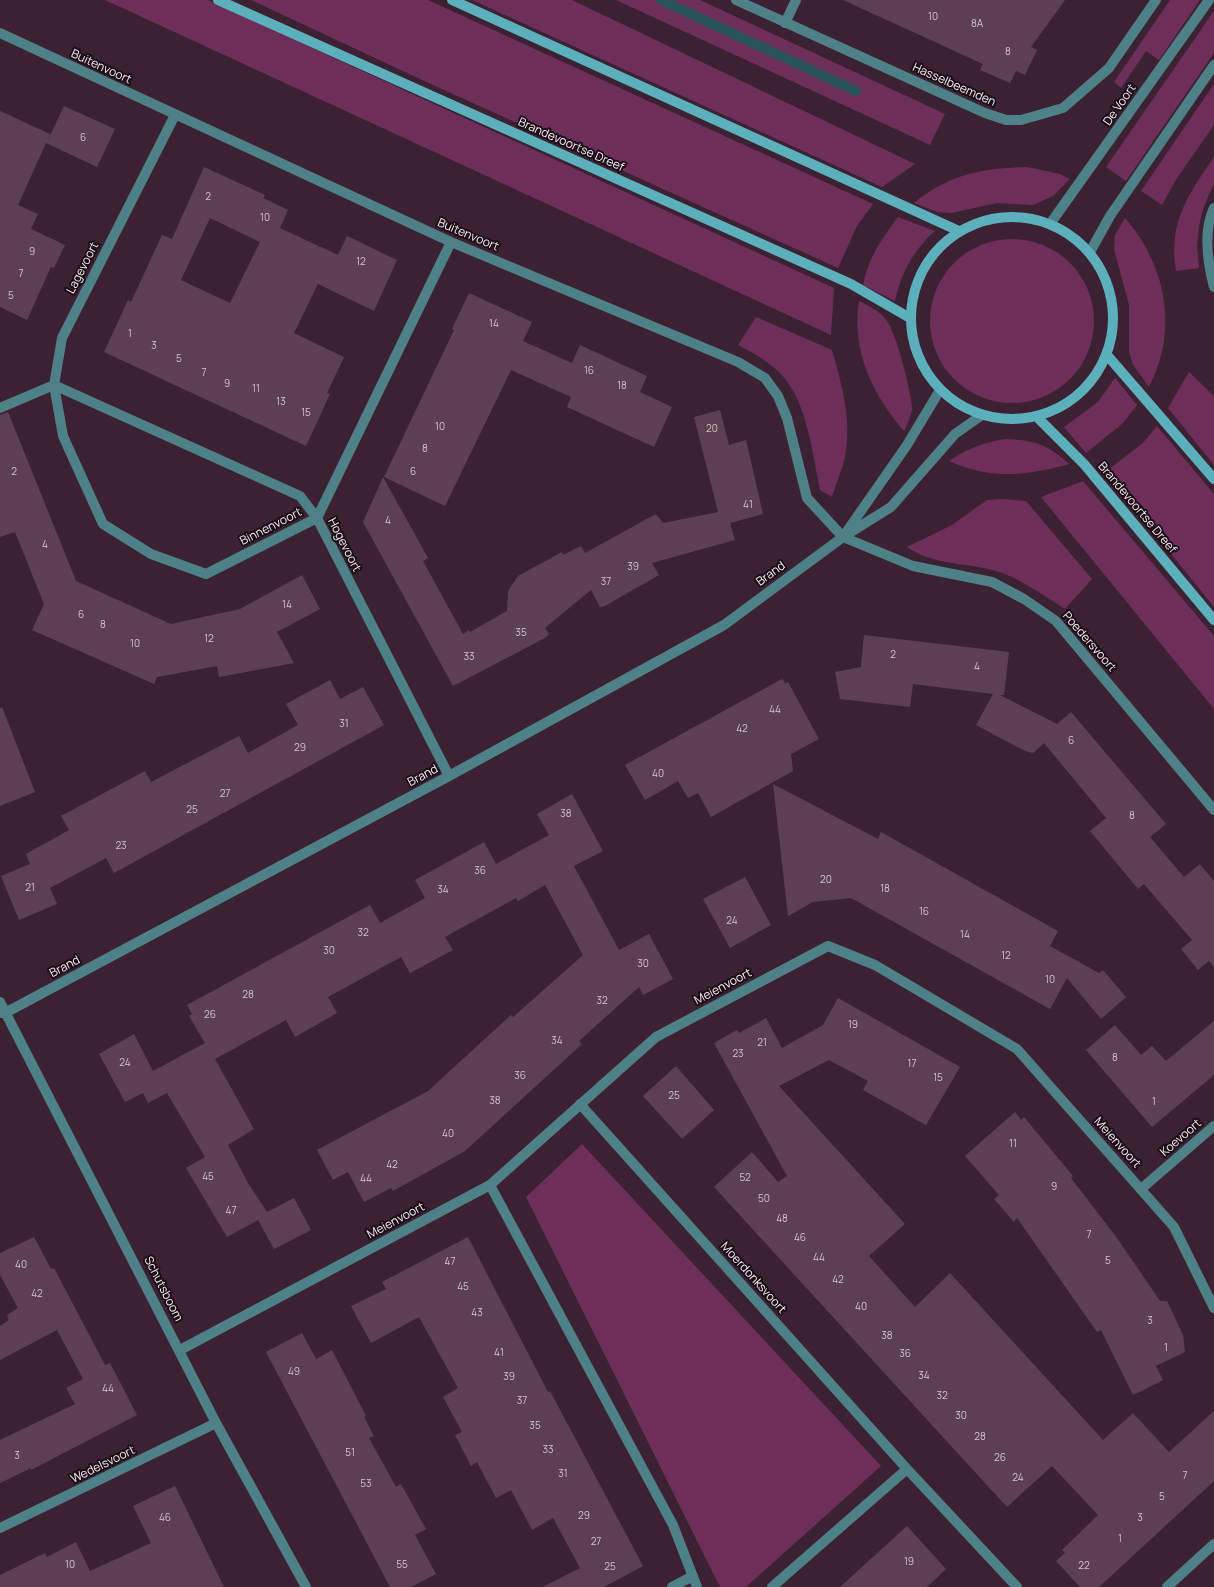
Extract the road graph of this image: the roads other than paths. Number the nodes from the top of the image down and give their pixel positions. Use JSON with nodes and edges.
{"nodes":[{"id":1,"x":218,"y":0,"type":"edge"},
{"id":2,"x":452,"y":0,"type":"edge"},
{"id":3,"x":736,"y":0,"type":"edge"},
{"id":4,"x":796,"y":0,"type":"edge"},
{"id":5,"x":1156,"y":0,"type":"edge"},
{"id":6,"x":1209,"y":0,"type":"edge"},
{"id":7,"x":785,"y":23,"type":"junction"},
{"id":8,"x":0,"y":33,"type":"edge"},
{"id":9,"x":1214,"y":65,"type":"edge"},
{"id":10,"x":175,"y":116,"type":"junction"},
{"id":11,"x":1214,"y":208,"type":"edge"},
{"id":12,"x":1050,"y":224,"type":"junction"},
{"id":13,"x":959,"y":231,"type":"junction"},
{"id":14,"x":452,"y":242,"type":"junction"},
{"id":15,"x":1090,"y":252,"type":"junction"},
{"id":16,"x":1214,"y":287,"type":"edge"},
{"id":17,"x":910,"y":318,"type":"junction"},
{"id":18,"x":1107,"y":355,"type":"junction"},
{"id":19,"x":54,"y":385,"type":"junction"},
{"id":20,"x":940,"y":390,"type":"junction"},
{"id":21,"x":0,"y":408,"type":"edge"},
{"id":22,"x":982,"y":415,"type":"junction"},
{"id":23,"x":1037,"y":417,"type":"junction"},
{"id":24,"x":1214,"y":479,"type":"edge"},
{"id":25,"x":316,"y":518,"type":"junction"},
{"id":26,"x":843,"y":536,"type":"junction"},
{"id":27,"x":1214,"y":620,"type":"edge"},
{"id":28,"x":449,"y":776,"type":"junction"},
{"id":29,"x":1214,"y":810,"type":"edge"},
{"id":30,"x":0,"y":1002,"type":"edge"},
{"id":31,"x":2,"y":1013,"type":"edge"},
{"id":32,"x":580,"y":1104,"type":"junction"},
{"id":33,"x":1214,"y":1126,"type":"edge"},
{"id":34,"x":490,"y":1185,"type":"junction"},
{"id":35,"x":1141,"y":1189,"type":"junction"},
{"id":36,"x":1214,"y":1308,"type":"edge"},
{"id":37,"x":180,"y":1350,"type":"junction"},
{"id":38,"x":216,"y":1423,"type":"junction"},
{"id":39,"x":907,"y":1469,"type":"junction"},
{"id":40,"x":0,"y":1528,"type":"edge"},
{"id":41,"x":1214,"y":1544,"type":"edge"},
{"id":42,"x":692,"y":1576,"type":"junction"},
{"id":43,"x":306,"y":1587,"type":"edge"},
{"id":44,"x":672,"y":1587,"type":"edge"},
{"id":45,"x":698,"y":1587,"type":"edge"},
{"id":46,"x":772,"y":1587,"type":"edge"},
{"id":47,"x":1017,"y":1587,"type":"edge"},
{"id":48,"x":1167,"y":1587,"type":"edge"}],
"edges":[{"from":1,"to":17,"type":"main road","name":"Brandevoortse Dreef"},
{"from":2,"to":13,"type":"main road"},
{"from":3,"to":7,"type":"street","name":"Hasselbeemden"},
{"from":4,"to":7,"type":"street"},
{"from":5,"to":7,"type":"street","name":"Hasselbeemden"},
{"from":6,"to":12,"type":"street","name":"De Voort"},
{"from":8,"to":10,"type":"street","name":"Buitenvoort"},
{"from":9,"to":15,"type":"street"},
{"from":10,"to":14,"type":"street","name":"Buitenvoort"},
{"from":10,"to":19,"type":"street","name":"Lagevoort"},
{"from":11,"to":16,"type":"street"},
{"from":12,"to":13,"type":"main road"},
{"from":12,"to":15,"type":"main road"},
{"from":13,"to":17,"type":"main road"},
{"from":14,"to":25,"type":"street","name":"Hogevoort"},
{"from":14,"to":26,"type":"street","name":"Buitenvoort"},
{"from":15,"to":18,"type":"main road"},
{"from":17,"to":20,"type":"main road"},
{"from":18,"to":23,"type":"main road"},
{"from":18,"to":24,"type":"main road"},
{"from":19,"to":21,"type":"street"},
{"from":19,"to":25,"type":"street","name":"Binnenvoort"},
{"from":19,"to":25,"type":"street","name":"Binnenvoort"},
{"from":20,"to":22,"type":"main road"},
{"from":20,"to":26,"type":"street","name":"Brand"},
{"from":22,"to":23,"type":"main road"},
{"from":22,"to":26,"type":"street","name":"Brand"},
{"from":23,"to":27,"type":"main road","name":"Brandevoortse Dreef"},
{"from":25,"to":28,"type":"street","name":"Hogevoort"},
{"from":26,"to":28,"type":"street","name":"Brand"},
{"from":26,"to":29,"type":"street","name":"Poedersvoort"},
{"from":28,"to":31,"type":"street","name":"Brand"},
{"from":30,"to":31,"type":"street","name":"Schutsboom"},
{"from":31,"to":37,"type":"street","name":"Schutsboom"},
{"from":32,"to":34,"type":"street","name":"Meienvoort"},
{"from":32,"to":35,"type":"street","name":"Meienvoort"},
{"from":32,"to":39,"type":"street","name":"Moerdonksvoort"},
{"from":33,"to":35,"type":"street","name":"Koevoort"},
{"from":34,"to":37,"type":"street","name":"Meienvoort"},
{"from":34,"to":42,"type":"street"},
{"from":35,"to":36,"type":"street","name":"Meienvoort"},
{"from":37,"to":38,"type":"street","name":"Schutsboom"},
{"from":38,"to":40,"type":"street","name":"Wedelsvoort"},
{"from":38,"to":43,"type":"street","name":"Schutsboom"},
{"from":39,"to":46,"type":"street"},
{"from":39,"to":47,"type":"street","name":"Moerdonksvoort"},
{"from":41,"to":48,"type":"street"},
{"from":42,"to":44,"type":"street"},
{"from":42,"to":45,"type":"street"}]}
